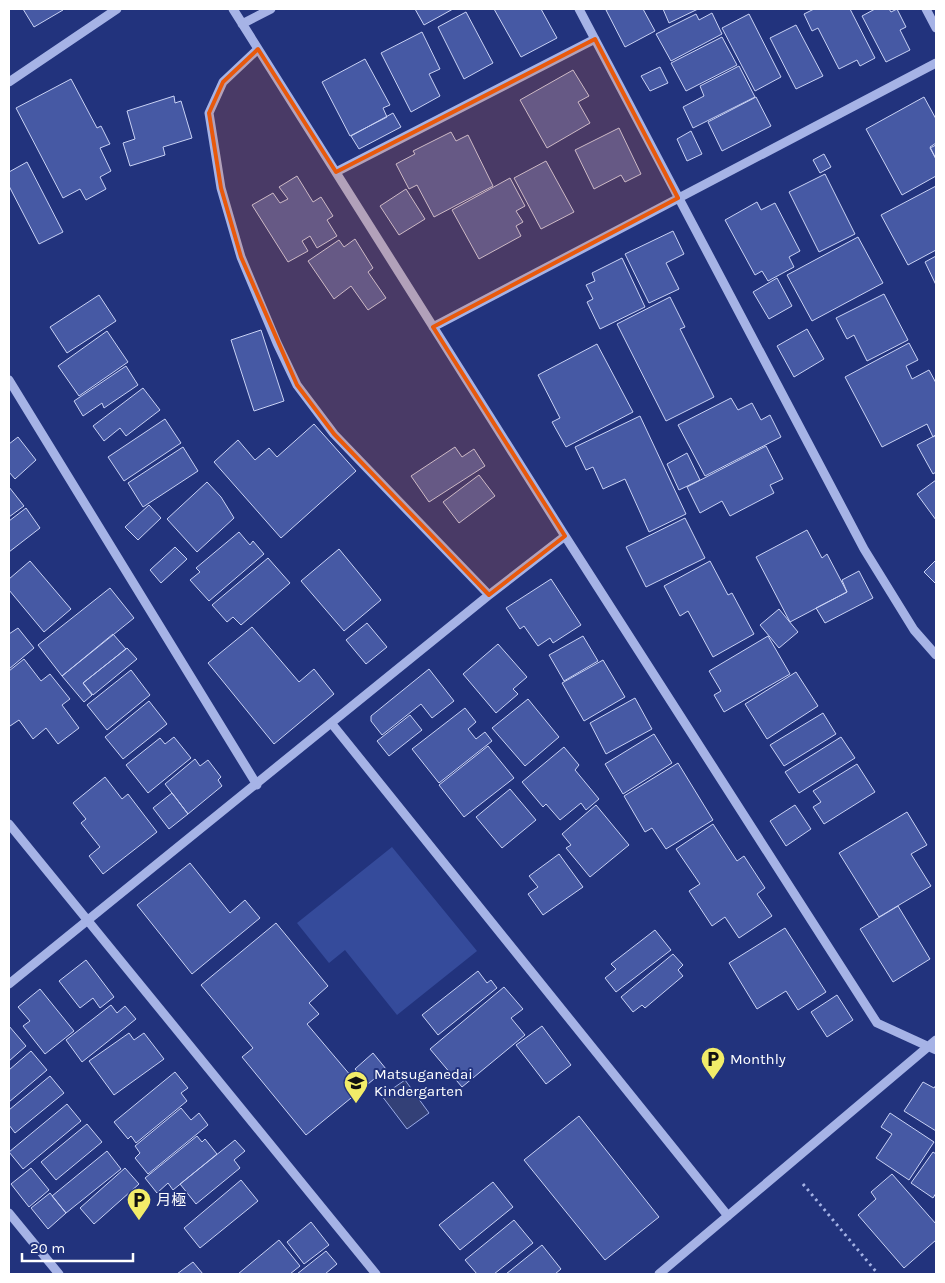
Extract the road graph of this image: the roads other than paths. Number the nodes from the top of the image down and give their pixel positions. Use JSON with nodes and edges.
{"nodes":[{"id":1,"x":117,"y":9,"type":"edge"},
{"id":2,"x":233,"y":9,"type":"edge"},
{"id":3,"x":271,"y":9,"type":"edge"},
{"id":4,"x":579,"y":9,"type":"edge"},
{"id":5,"x":926,"y":9,"type":"edge"},
{"id":6,"x":242,"y":24,"type":"junction"},
{"id":7,"x":936,"y":28,"type":"edge"},
{"id":8,"x":595,"y":39,"type":"junction"},
{"id":9,"x":258,"y":48,"type":"junction"},
{"id":10,"x":936,"y":63,"type":"edge"},
{"id":11,"x":9,"y":82,"type":"edge"},
{"id":12,"x":336,"y":172,"type":"junction"},
{"id":13,"x":678,"y":198,"type":"junction"},
{"id":14,"x":433,"y":327,"type":"junction"},
{"id":15,"x":9,"y":380,"type":"edge"},
{"id":16,"x":565,"y":536,"type":"junction"},
{"id":17,"x":489,"y":595,"type":"junction"},
{"id":18,"x":936,"y":655,"type":"edge"},
{"id":19,"x":332,"y":724,"type":"junction"},
{"id":20,"x":257,"y":785,"type":"junction"},
{"id":21,"x":9,"y":824,"type":"edge"},
{"id":22,"x":88,"y":920,"type":"junction"},
{"id":23,"x":9,"y":984,"type":"edge"},
{"id":24,"x":934,"y":1045,"type":"edge"},
{"id":25,"x":9,"y":1213,"type":"edge"},
{"id":26,"x":728,"y":1216,"type":"junction"},
{"id":27,"x":59,"y":1274,"type":"edge"},
{"id":28,"x":376,"y":1274,"type":"edge"},
{"id":29,"x":659,"y":1274,"type":"edge"}],
"edges":[{"from":1,"to":11,"type":"street"},
{"from":2,"to":6,"type":"street"},
{"from":3,"to":6,"type":"street"},
{"from":4,"to":8,"type":"street"},
{"from":5,"to":7,"type":"street"},
{"from":6,"to":9,"type":"street"},
{"from":8,"to":12,"type":"street"},
{"from":8,"to":13,"type":"street"},
{"from":9,"to":12,"type":"street"},
{"from":9,"to":17,"type":"street"},
{"from":10,"to":13,"type":"street"},
{"from":12,"to":14,"type":"street"},
{"from":13,"to":14,"type":"street"},
{"from":13,"to":18,"type":"street"},
{"from":14,"to":16,"type":"street"},
{"from":15,"to":20,"type":"street"},
{"from":16,"to":17,"type":"street"},
{"from":16,"to":24,"type":"street"},
{"from":17,"to":19,"type":"street"},
{"from":19,"to":20,"type":"street"},
{"from":19,"to":26,"type":"street"},
{"from":20,"to":22,"type":"street"},
{"from":21,"to":22,"type":"street"},
{"from":22,"to":23,"type":"street"},
{"from":22,"to":28,"type":"street"},
{"from":24,"to":26,"type":"street"},
{"from":25,"to":27,"type":"street"},
{"from":26,"to":29,"type":"street"}]}
